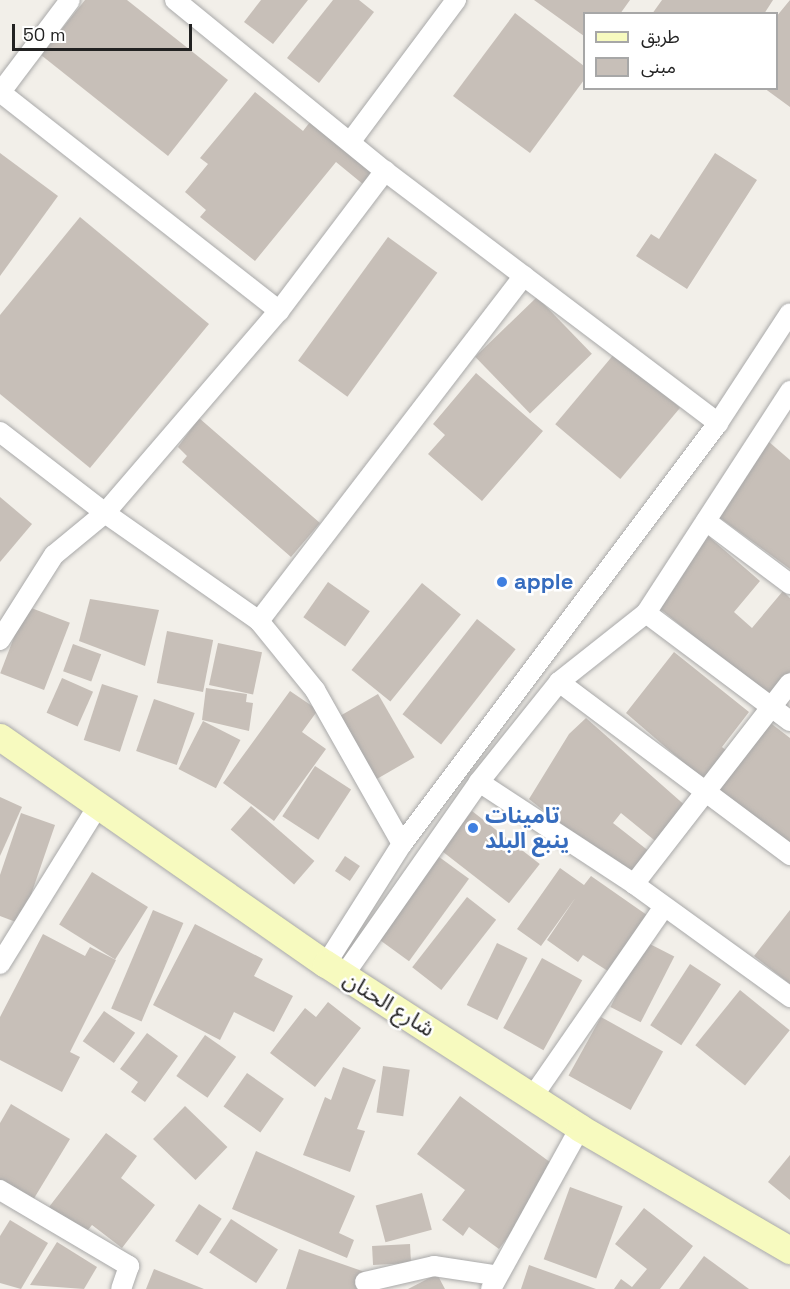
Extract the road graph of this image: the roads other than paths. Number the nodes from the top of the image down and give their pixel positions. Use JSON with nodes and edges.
{"nodes":[{"id":1,"x":70,"y":0,"type":"edge"},
{"id":2,"x":175,"y":0,"type":"edge"},
{"id":3,"x":456,"y":0,"type":"edge"},
{"id":4,"x":0,"y":92,"type":"edge"},
{"id":5,"x":351,"y":141,"type":"junction"},
{"id":6,"x":385,"y":171,"type":"junction"},
{"id":7,"x":524,"y":276,"type":"junction"},
{"id":8,"x":279,"y":311,"type":"junction"},
{"id":9,"x":790,"y":313,"type":"edge"},
{"id":10,"x":787,"y":401,"type":"edge"},
{"id":11,"x":718,"y":423,"type":"junction"},
{"id":12,"x":0,"y":432,"type":"edge"},
{"id":13,"x":105,"y":513,"type":"junction"},
{"id":14,"x":706,"y":521,"type":"junction"},
{"id":15,"x":790,"y":584,"type":"edge"},
{"id":16,"x":646,"y":612,"type":"junction"},
{"id":17,"x":259,"y":621,"type":"junction"},
{"id":18,"x":0,"y":640,"type":"edge"},
{"id":19,"x":559,"y":682,"type":"junction"},
{"id":20,"x":790,"y":682,"type":"edge"},
{"id":21,"x":768,"y":705,"type":"junction"},
{"id":22,"x":790,"y":721,"type":"edge"},
{"id":23,"x":0,"y":737,"type":"edge"},
{"id":24,"x":479,"y":782,"type":"junction"},
{"id":25,"x":705,"y":789,"type":"junction"},
{"id":26,"x":96,"y":808,"type":"junction"},
{"id":27,"x":402,"y":844,"type":"junction"},
{"id":28,"x":790,"y":855,"type":"edge"},
{"id":29,"x":634,"y":884,"type":"junction"},
{"id":30,"x":663,"y":908,"type":"junction"},
{"id":31,"x":0,"y":964,"type":"edge"},
{"id":32,"x":335,"y":970,"type":"junction"},
{"id":33,"x":790,"y":997,"type":"edge"},
{"id":34,"x":533,"y":1096,"type":"junction"},
{"id":35,"x":580,"y":1128,"type":"junction"},
{"id":36,"x":0,"y":1190,"type":"edge"},
{"id":37,"x":790,"y":1250,"type":"edge"},
{"id":38,"x":365,"y":1282,"type":"dead end"},
{"id":39,"x":492,"y":1282,"type":"edge"},
{"id":40,"x":121,"y":1289,"type":"edge"}],
"edges":[{"from":1,"to":4,"type":"street"},
{"from":2,"to":5,"type":"street"},
{"from":3,"to":5,"type":"street"},
{"from":4,"to":8,"type":"street"},
{"from":5,"to":6,"type":"street"},
{"from":6,"to":7,"type":"street"},
{"from":6,"to":8,"type":"street"},
{"from":7,"to":11,"type":"street"},
{"from":7,"to":17,"type":"street"},
{"from":8,"to":13,"type":"street"},
{"from":9,"to":11,"type":"street"},
{"from":10,"to":14,"type":"street"},
{"from":11,"to":27,"type":"street"},
{"from":12,"to":13,"type":"street"},
{"from":13,"to":17,"type":"street"},
{"from":13,"to":18,"type":"street"},
{"from":14,"to":15,"type":"street"},
{"from":14,"to":16,"type":"street"},
{"from":16,"to":19,"type":"street"},
{"from":16,"to":21,"type":"street"},
{"from":17,"to":27,"type":"street"},
{"from":19,"to":24,"type":"street"},
{"from":19,"to":25,"type":"street"},
{"from":20,"to":21,"type":"street"},
{"from":21,"to":22,"type":"street"},
{"from":21,"to":25,"type":"street"},
{"from":23,"to":26,"type":"main road","name":"شارع الحنان"},
{"from":24,"to":29,"type":"street"},
{"from":24,"to":32,"type":"street"},
{"from":25,"to":28,"type":"street"},
{"from":25,"to":29,"type":"street"},
{"from":26,"to":31,"type":"street"},
{"from":26,"to":32,"type":"main road","name":"شارع الحنان"},
{"from":27,"to":32,"type":"street"},
{"from":29,"to":30,"type":"street"},
{"from":30,"to":33,"type":"street"},
{"from":30,"to":34,"type":"street"},
{"from":32,"to":34,"type":"main road","name":"شارع الحنان"},
{"from":34,"to":35,"type":"main road","name":"شارع الحنان"},
{"from":35,"to":37,"type":"main road","name":"شارع الحنان"},
{"from":35,"to":39,"type":"street"},
{"from":36,"to":40,"type":"street"},
{"from":38,"to":39,"type":"street"}]}
